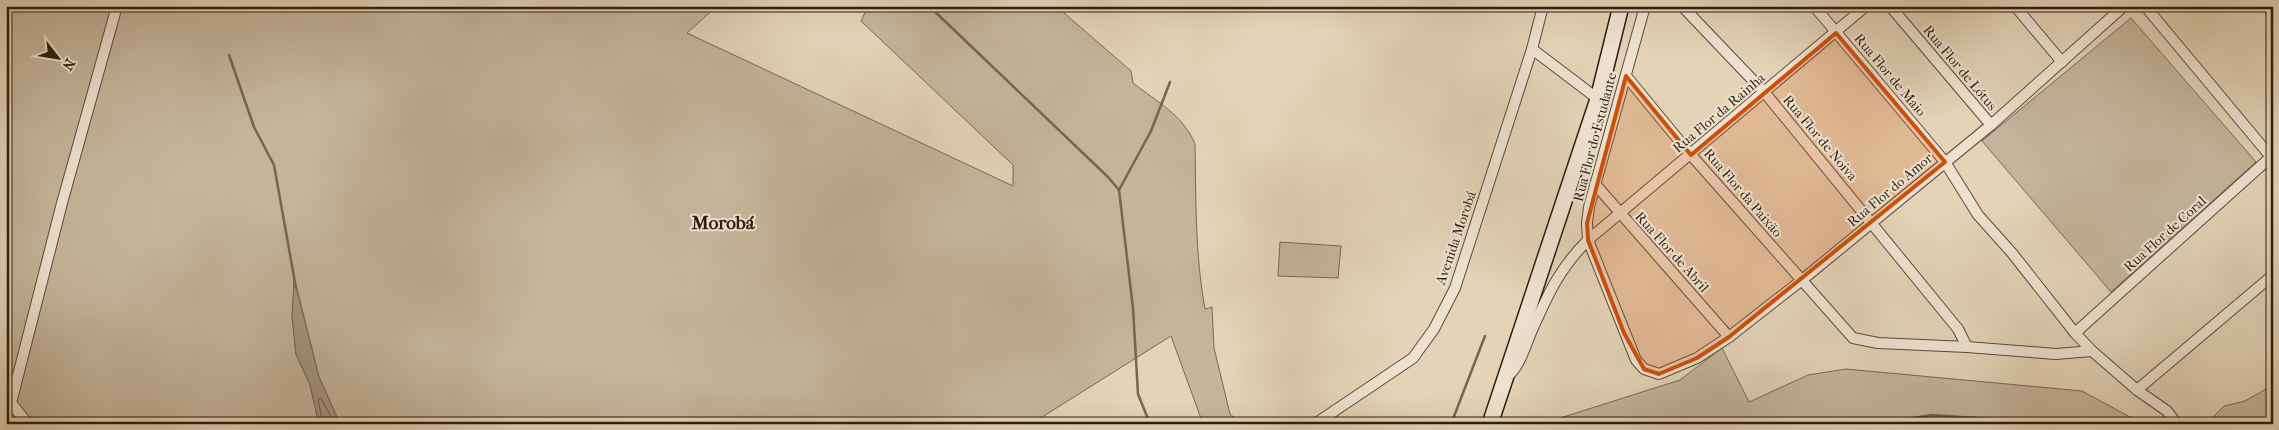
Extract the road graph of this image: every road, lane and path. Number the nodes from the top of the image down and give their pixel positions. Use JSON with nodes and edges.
{"nodes":[{"id":1,"x":117,"y":6,"type":"edge"},
{"id":2,"x":1543,"y":6,"type":"edge"},
{"id":3,"x":1621,"y":6,"type":"edge"},
{"id":4,"x":1645,"y":6,"type":"edge"},
{"id":5,"x":1682,"y":6,"type":"edge"},
{"id":6,"x":1814,"y":6,"type":"edge"},
{"id":7,"x":1866,"y":6,"type":"edge"},
{"id":8,"x":1890,"y":6,"type":"edge"},
{"id":9,"x":2015,"y":6,"type":"edge"},
{"id":10,"x":2124,"y":6,"type":"edge"},
{"id":11,"x":2145,"y":6,"type":"edge"},
{"id":12,"x":2267,"y":6,"type":"edge"},
{"id":13,"x":2273,"y":13,"type":"edge"},
{"id":14,"x":1836,"y":32,"type":"junction"},
{"id":15,"x":1532,"y":48,"type":"junction"},
{"id":16,"x":2062,"y":62,"type":"junction"},
{"id":17,"x":1626,"y":76,"type":"junction"},
{"id":18,"x":1765,"y":93,"type":"junction"},
{"id":19,"x":1598,"y":100,"type":"junction"},
{"id":20,"x":1991,"y":125,"type":"junction"},
{"id":21,"x":1691,"y":154,"type":"junction"},
{"id":22,"x":2272,"y":156,"type":"edge"},
{"id":23,"x":1945,"y":162,"type":"junction"},
{"id":24,"x":1595,"y":184,"type":"junction"},
{"id":25,"x":1620,"y":214,"type":"junction"},
{"id":26,"x":1873,"y":224,"type":"junction"},
{"id":27,"x":1588,"y":240,"type":"junction"},
{"id":28,"x":2273,"y":274,"type":"edge"},
{"id":29,"x":1802,"y":280,"type":"junction"},
{"id":30,"x":2075,"y":332,"type":"junction"},
{"id":31,"x":1729,"y":337,"type":"junction"},
{"id":32,"x":1967,"y":347,"type":"junction"},
{"id":33,"x":2092,"y":351,"type":"junction"},
{"id":34,"x":1659,"y":374,"type":"joint"},
{"id":35,"x":1505,"y":378,"type":"junction"},
{"id":36,"x":2137,"y":390,"type":"junction"},
{"id":37,"x":9,"y":405,"type":"edge"},
{"id":38,"x":28,"y":424,"type":"edge"},
{"id":39,"x":1315,"y":424,"type":"edge"},
{"id":40,"x":1490,"y":424,"type":"edge"},
{"id":41,"x":2177,"y":424,"type":"edge"}],
"edges":[{"from":1,"to":37,"type":"street"},
{"from":2,"to":15,"type":"street","name":"Avenida Morobá"},
{"from":3,"to":19,"type":"main road"},
{"from":4,"to":17,"type":"street","name":"Rua Flor do Estudante"},
{"from":5,"to":18,"type":"street","name":"Rua Flor de Noiva"},
{"from":6,"to":14,"type":"street","name":"Rua Flor de Maio"},
{"from":7,"to":14,"type":"street","name":"Rua Flor da Rainha"},
{"from":8,"to":20,"type":"street","name":"Rua Flor de Lótus"},
{"from":9,"to":16,"type":"street"},
{"from":10,"to":16,"type":"street","name":"Rua Flor do Amor"},
{"from":11,"to":22,"type":"street"},
{"from":12,"to":13,"type":"street"},
{"from":14,"to":18,"type":"street","name":"Rua Flor da Rainha"},
{"from":14,"to":23,"type":"street","name":"Rua Flor de Maio"},
{"from":15,"to":19,"type":"street"},
{"from":15,"to":39,"type":"street","name":"Avenida Morobá"},
{"from":16,"to":20,"type":"street","name":"Rua Flor do Amor"},
{"from":17,"to":21,"type":"street","name":"Rua Flor da Paixão"},
{"from":17,"to":24,"type":"street","name":"Rua Flor do Estudante"},
{"from":18,"to":21,"type":"street","name":"Rua Flor da Rainha"},
{"from":18,"to":26,"type":"street","name":"Rua Flor de Noiva"},
{"from":19,"to":35,"type":"main road"},
{"from":20,"to":23,"type":"street","name":"Rua Flor do Amor"},
{"from":21,"to":25,"type":"street","name":"Rua Flor da Rainha"},
{"from":21,"to":29,"type":"street","name":"Rua Flor da Paixão"},
{"from":22,"to":30,"type":"street","name":"Rua Flor de Coral"},
{"from":23,"to":26,"type":"street","name":"Rua Flor do Amor"},
{"from":23,"to":30,"type":"street","name":"Rua Flor de Maio"},
{"from":24,"to":25,"type":"street","name":"Rua Flor de Abril"},
{"from":24,"to":27,"type":"street","name":"Rua Flor do Estudante"},
{"from":25,"to":27,"type":"street","name":"Rua Flor da Rainha"},
{"from":25,"to":31,"type":"street","name":"Rua Flor de Abril"},
{"from":26,"to":29,"type":"street","name":"Rua Flor do Amor"},
{"from":26,"to":32,"type":"street","name":"Rua Flor de Noiva"},
{"from":27,"to":34,"type":"street","name":"Rua Flor do Estudante"},
{"from":27,"to":35,"type":"street","name":"Rua Flor da Rainha"},
{"from":28,"to":36,"type":"street"},
{"from":29,"to":31,"type":"street","name":"Rua Flor do Amor"},
{"from":29,"to":32,"type":"street","name":"Rua Flor da Paixão"},
{"from":30,"to":33,"type":"street","name":"Rua Flor de Maio"},
{"from":31,"to":34,"type":"street","name":"Rua Flor do Amor"},
{"from":32,"to":33,"type":"street","name":"Rua Flor da Paixão"},
{"from":33,"to":36,"type":"street","name":"Rua Flor de Maio"},
{"from":35,"to":40,"type":"main road"},
{"from":36,"to":41,"type":"street","name":"Rua Flor de Maio"},
{"from":37,"to":38,"type":"street"}]}
